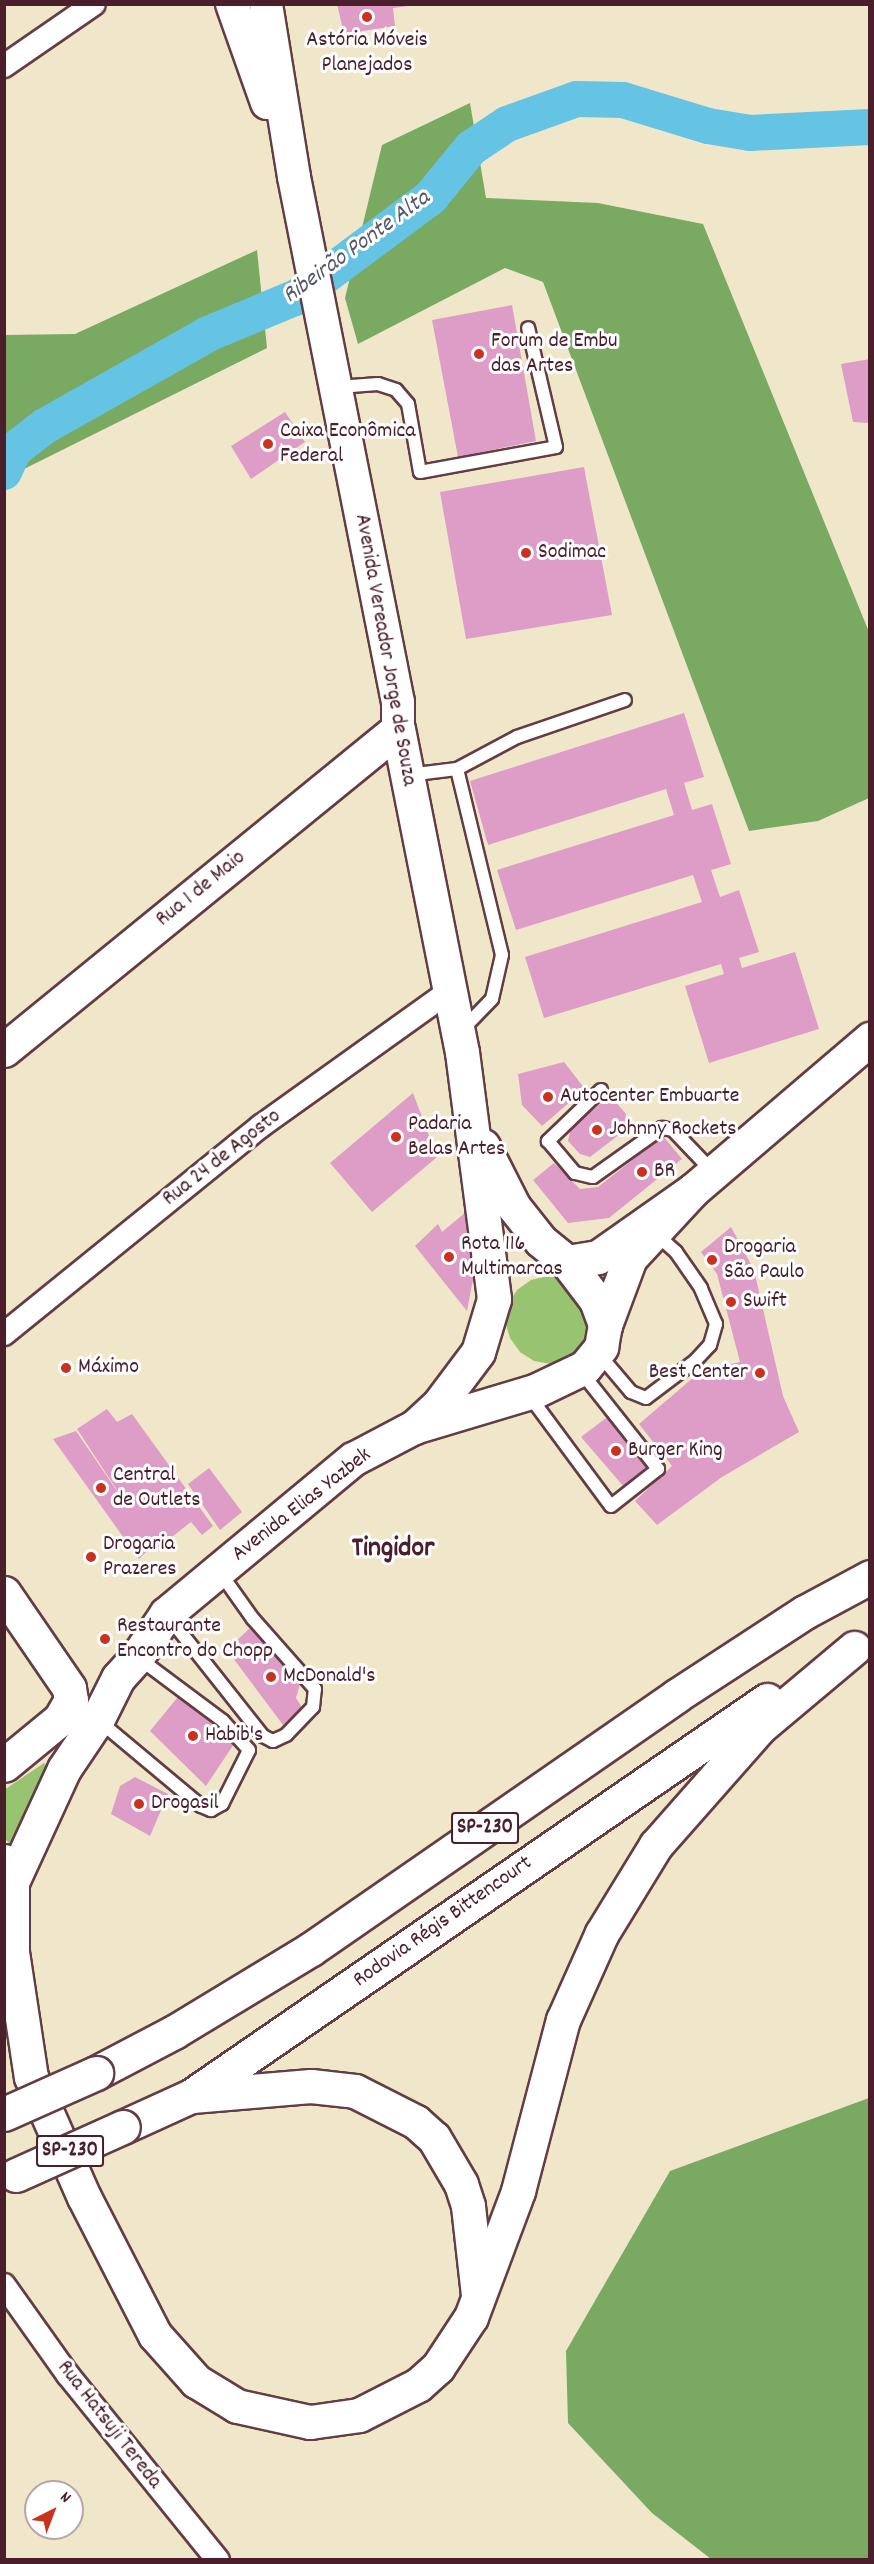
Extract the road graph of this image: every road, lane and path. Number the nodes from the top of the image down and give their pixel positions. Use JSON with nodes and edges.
{"nodes":[{"id":1,"x":94,"y":4,"type":"edge"},
{"id":2,"x":232,"y":4,"type":"edge"},
{"id":3,"x":266,"y":4,"type":"edge"},
{"id":4,"x":4,"y":66,"type":"edge"},
{"id":5,"x":294,"y":177,"type":"junction"},
{"id":6,"x":528,"y":328,"type":"dead end"},
{"id":7,"x":336,"y":388,"type":"junction"},
{"id":8,"x":625,"y":700,"type":"dead end"},
{"id":9,"x":398,"y":729,"type":"junction"},
{"id":10,"x":358,"y":762,"type":"junction"},
{"id":11,"x":457,"y":769,"type":"junction"},
{"id":12,"x":407,"y":776,"type":"junction"},
{"id":13,"x":448,"y":992,"type":"junction"},
{"id":14,"x":458,"y":1034,"type":"junction"},
{"id":15,"x":870,"y":1039,"type":"edge"},
{"id":16,"x":4,"y":1050,"type":"edge"},
{"id":17,"x":601,"y":1090,"type":"dead end"},
{"id":18,"x":473,"y":1124,"type":"junction"},
{"id":19,"x":704,"y":1182,"type":"junction"},
{"id":20,"x":654,"y":1232,"type":"junction"},
{"id":21,"x":567,"y":1262,"type":"junction"},
{"id":22,"x":4,"y":1334,"type":"edge"},
{"id":23,"x":594,"y":1350,"type":"junction"},
{"id":24,"x":527,"y":1393,"type":"junction"},
{"id":25,"x":414,"y":1427,"type":"junction"},
{"id":26,"x":219,"y":1571,"type":"junction"},
{"id":27,"x":870,"y":1576,"type":"edge"},
{"id":28,"x":4,"y":1593,"type":"edge"},
{"id":29,"x":166,"y":1614,"type":"junction"},
{"id":30,"x":862,"y":1644,"type":"edge"},
{"id":31,"x":128,"y":1667,"type":"junction"},
{"id":32,"x":69,"y":1688,"type":"junction"},
{"id":33,"x":97,"y":1720,"type":"junction"},
{"id":34,"x":4,"y":1764,"type":"edge"},
{"id":35,"x":7,"y":1878,"type":"edge"},
{"id":36,"x":4,"y":2048,"type":"edge"},
{"id":37,"x":31,"y":2077,"type":"junction"},
{"id":38,"x":191,"y":2096,"type":"junction"},
{"id":39,"x":4,"y":2114,"type":"edge"},
{"id":40,"x":10,"y":2178,"type":"edge"},
{"id":41,"x":4,"y":2285,"type":"edge"},
{"id":42,"x":478,"y":2296,"type":"junction"},
{"id":43,"x":218,"y":2559,"type":"edge"}],
"edges":[{"from":1,"to":4,"type":"street"},
{"from":2,"to":5,"type":"main road","name":"Avenida Vereador Jorge de Souza"},
{"from":3,"to":5,"type":"main road","name":"Avenida Vereador Jorge de Souza"},
{"from":5,"to":7,"type":"main road","name":"Avenida Vereador Jorge de Souza"},
{"from":6,"to":7,"type":"lane"},
{"from":7,"to":9,"type":"main road","name":"Avenida Vereador Jorge de Souza"},
{"from":8,"to":11,"type":"lane"},
{"from":9,"to":10,"type":"main road","name":"Rua 1 de Maio"},
{"from":9,"to":12,"type":"main road","name":"Avenida Vereador Jorge de Souza"},
{"from":10,"to":12,"type":"main road"},
{"from":10,"to":16,"type":"main road","name":"Rua 1 de Maio"},
{"from":11,"to":12,"type":"lane"},
{"from":11,"to":14,"type":"lane"},
{"from":12,"to":13,"type":"main road","name":"Avenida Vereador Jorge de Souza"},
{"from":13,"to":14,"type":"main road","name":"Avenida Vereador Jorge de Souza"},
{"from":13,"to":22,"type":"street","name":"Rua 24 de Agosto"},
{"from":14,"to":18,"type":"main road","name":"Avenida Vereador Jorge de Souza"},
{"from":15,"to":19,"type":"main road"},
{"from":17,"to":19,"type":"lane"},
{"from":18,"to":21,"type":"main road","name":"Avenida Vereador Jorge de Souza"},
{"from":18,"to":25,"type":"main road","name":"Avenida Vereador Jorge de Souza"},
{"from":19,"to":20,"type":"main road"},
{"from":19,"to":21,"type":"main road"},
{"from":20,"to":23,"type":"main road"},
{"from":20,"to":23,"type":"lane"},
{"from":21,"to":23,"type":"main road","name":"Avenida Vereador Jorge de Souza"},
{"from":23,"to":24,"type":"main road","name":"Avenida Elias Yazbek"},
{"from":23,"to":24,"type":"lane"},
{"from":24,"to":25,"type":"main road","name":"Avenida Elias Yazbek"},
{"from":25,"to":26,"type":"main road","name":"Avenida Elias Yazbek"},
{"from":26,"to":29,"type":"main road","name":"Avenida Elias Yazbek"},
{"from":26,"to":29,"type":"lane"},
{"from":27,"to":39,"type":"main road","number":"SP-230","bridge":true},
{"from":28,"to":32,"type":"main road"},
{"from":29,"to":31,"type":"main road","name":"Avenida Elias Yazbek"},
{"from":30,"to":38,"type":"main road","name":"Rodovia Régis Bittencourt","number":"SP-230"},
{"from":30,"to":42,"type":"main road"},
{"from":31,"to":32,"type":"main road"},
{"from":31,"to":33,"type":"main road","name":"Avenida Elias Yazbek"},
{"from":31,"to":33,"type":"lane"},
{"from":32,"to":34,"type":"main road"},
{"from":33,"to":35,"type":"main road","name":"Avenida Elias Yazbek"},
{"from":35,"to":37,"type":"main road"},
{"from":36,"to":37,"type":"main road"},
{"from":37,"to":42,"type":"main road"},
{"from":38,"to":40,"type":"main road","name":"Rodovia Régis Bittencourt","number":"SP-230","bridge":true},
{"from":38,"to":42,"type":"main road"},
{"from":41,"to":43,"type":"street","name":"Rua Hatsuji Tereda"}]}
